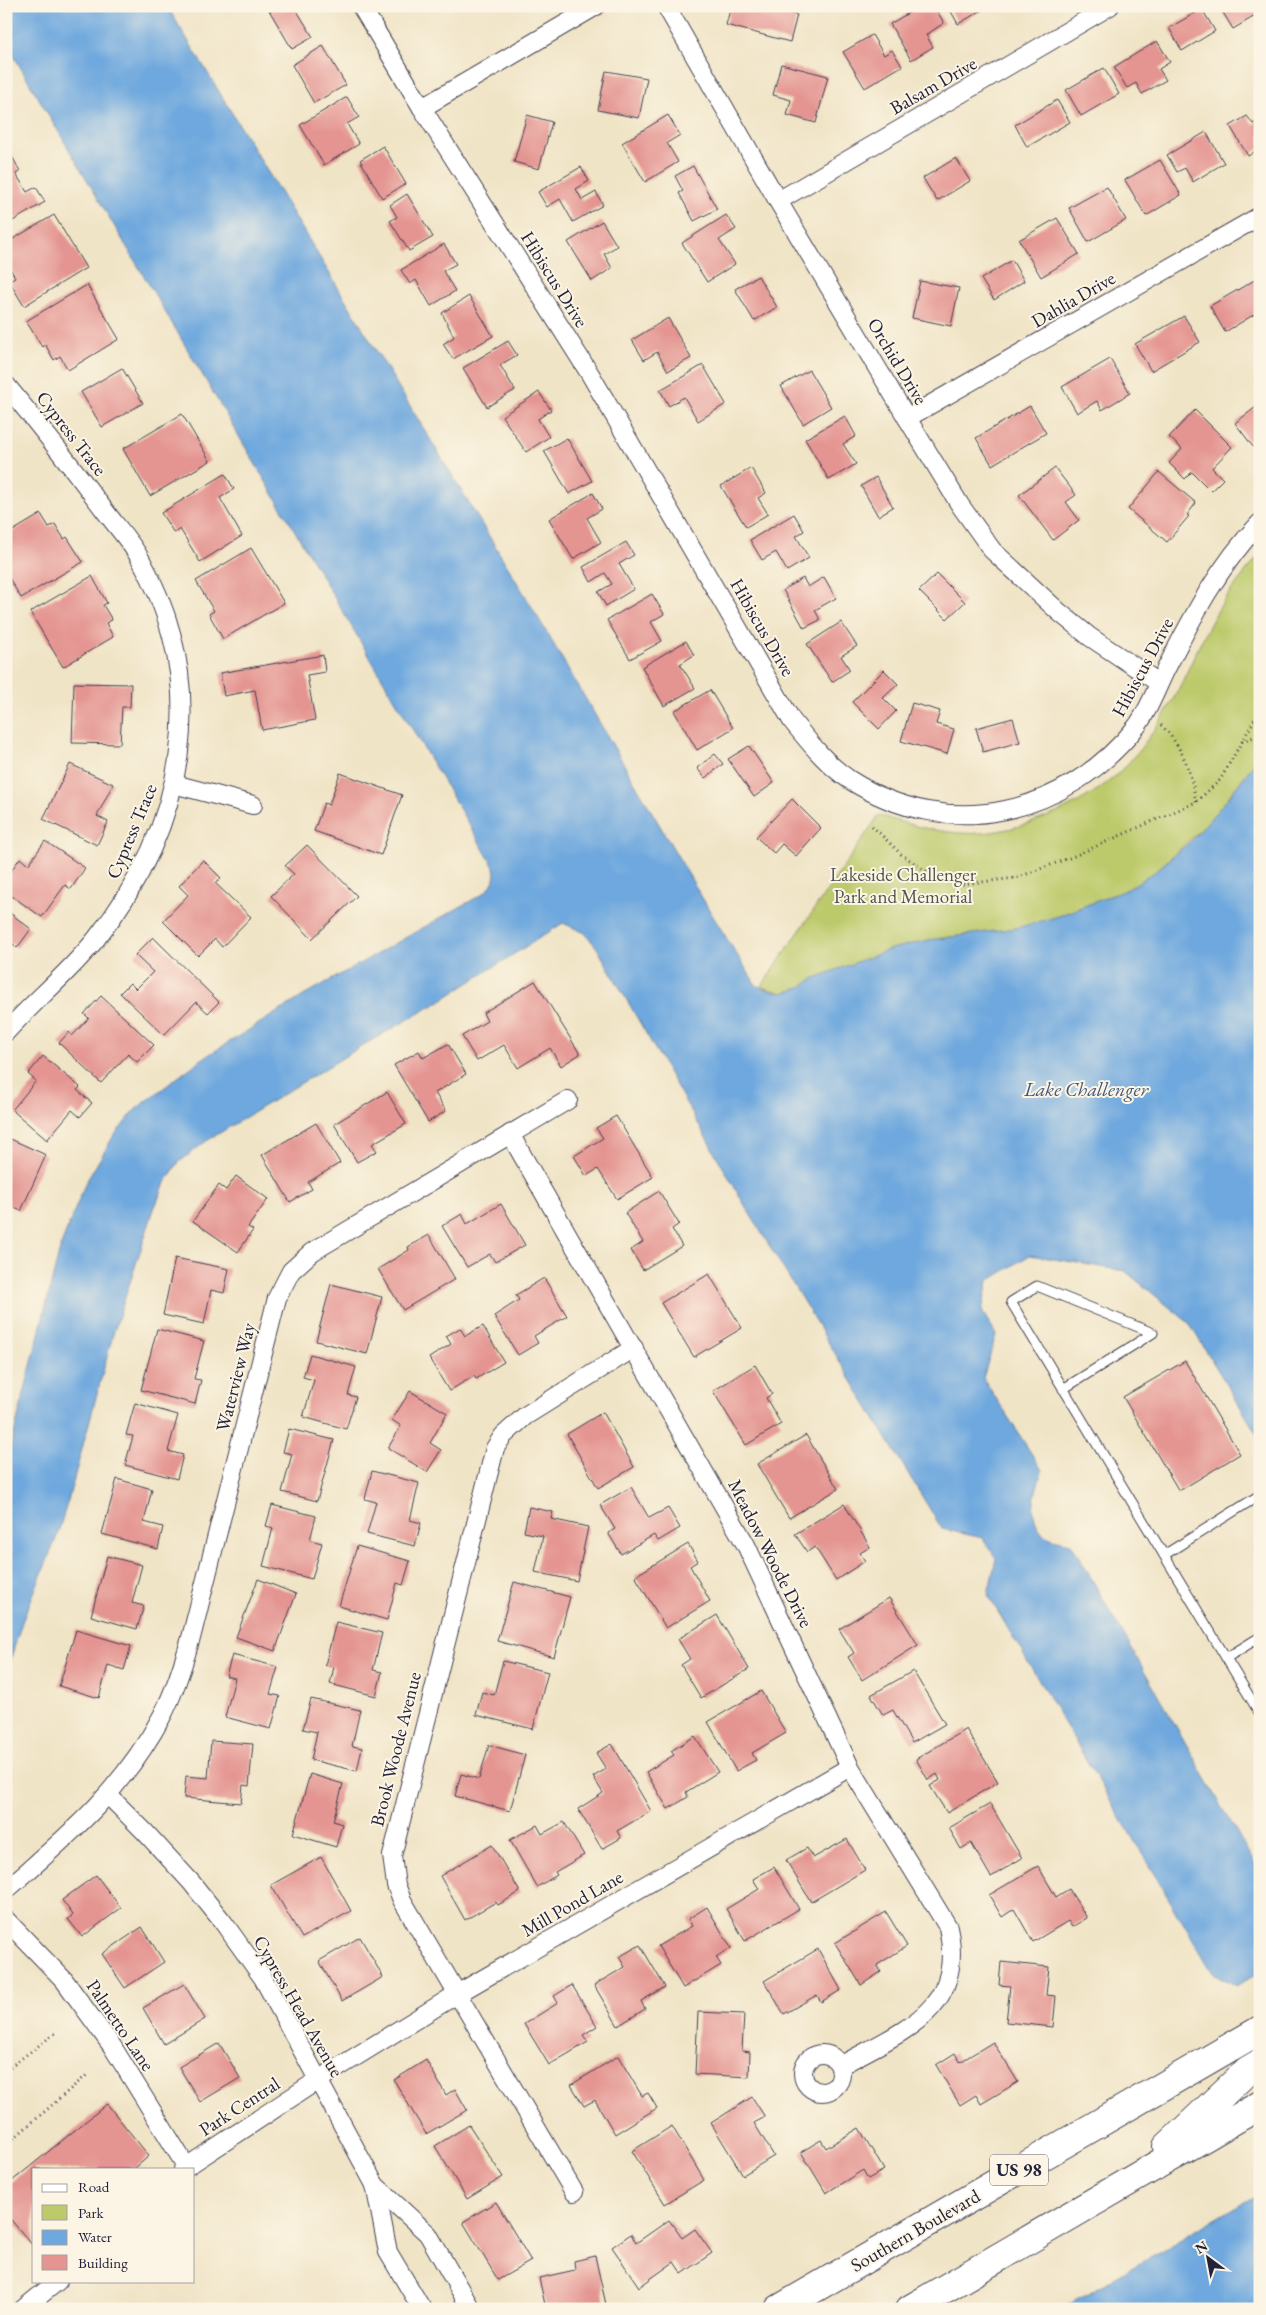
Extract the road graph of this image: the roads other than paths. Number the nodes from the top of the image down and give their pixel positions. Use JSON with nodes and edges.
{"nodes":[{"id":1,"x":361,"y":6,"type":"edge"},
{"id":2,"x":596,"y":6,"type":"edge"},
{"id":3,"x":666,"y":6,"type":"edge"},
{"id":4,"x":1110,"y":6,"type":"edge"},
{"id":5,"x":422,"y":108,"type":"junction"},
{"id":6,"x":778,"y":201,"type":"junction"},
{"id":7,"x":1260,"y":216,"type":"edge"},
{"id":8,"x":6,"y":385,"type":"edge"},
{"id":9,"x":907,"y":418,"type":"junction"},
{"id":10,"x":1260,"y":523,"type":"edge"},
{"id":11,"x":1159,"y":683,"type":"junction"},
{"id":12,"x":174,"y":784,"type":"junction"},
{"id":13,"x":253,"y":805,"type":"dead end"},
{"id":14,"x":6,"y":1032,"type":"edge"},
{"id":15,"x":568,"y":1100,"type":"dead end"},
{"id":16,"x":510,"y":1134,"type":"junction"},
{"id":17,"x":634,"y":1348,"type":"junction"},
{"id":18,"x":1063,"y":1389,"type":"junction"},
{"id":19,"x":1260,"y":1495,"type":"edge"},
{"id":20,"x":1164,"y":1555,"type":"junction"},
{"id":21,"x":1260,"y":1637,"type":"edge"},
{"id":22,"x":1226,"y":1658,"type":"junction"},
{"id":23,"x":1260,"y":1714,"type":"edge"},
{"id":24,"x":850,"y":1767,"type":"junction"},
{"id":25,"x":108,"y":1795,"type":"junction"},
{"id":26,"x":6,"y":1890,"type":"edge"},
{"id":27,"x":6,"y":1920,"type":"edge"},
{"id":28,"x":457,"y":1994,"type":"junction"},
{"id":29,"x":1260,"y":2030,"type":"edge"},
{"id":30,"x":1260,"y":2063,"type":"edge"},
{"id":31,"x":840,"y":2066,"type":"dead end"},
{"id":32,"x":318,"y":2080,"type":"junction"},
{"id":33,"x":1260,"y":2105,"type":"edge"},
{"id":34,"x":184,"y":2168,"type":"edge"},
{"id":35,"x":1133,"y":2179,"type":"junction"},
{"id":36,"x":375,"y":2185,"type":"junction"},
{"id":37,"x":574,"y":2192,"type":"dead end"},
{"id":38,"x":57,"y":2282,"type":"edge"},
{"id":39,"x":23,"y":2309,"type":"edge"},
{"id":40,"x":422,"y":2309,"type":"edge"},
{"id":41,"x":471,"y":2309,"type":"edge"},
{"id":42,"x":778,"y":2309,"type":"edge"},
{"id":43,"x":910,"y":2309,"type":"edge"}],
"edges":[{"from":1,"to":5,"type":"street","name":"Hibiscus Drive"},
{"from":2,"to":5,"type":"street"},
{"from":3,"to":6,"type":"street","name":"Orchid Drive"},
{"from":4,"to":6,"type":"street","name":"Balsam Drive"},
{"from":5,"to":11,"type":"street","name":"Hibiscus Drive"},
{"from":6,"to":9,"type":"street","name":"Orchid Drive"},
{"from":7,"to":9,"type":"street","name":"Dahlia Drive"},
{"from":8,"to":12,"type":"street","name":"Cypress Trace"},
{"from":9,"to":11,"type":"street","name":"Orchid Drive"},
{"from":10,"to":11,"type":"street","name":"Hibiscus Drive"},
{"from":12,"to":13,"type":"street"},
{"from":12,"to":14,"type":"street","name":"Cypress Trace"},
{"from":15,"to":16,"type":"street","name":"Waterview Way"},
{"from":16,"to":17,"type":"street","name":"Meadow Woode Drive"},
{"from":16,"to":25,"type":"street","name":"Waterview Way"},
{"from":17,"to":24,"type":"street","name":"Meadow Woode Drive"},
{"from":17,"to":28,"type":"street","name":"Brook Woode Avenue"},
{"from":18,"to":18,"type":"lane"},
{"from":18,"to":20,"type":"lane"},
{"from":19,"to":20,"type":"lane"},
{"from":20,"to":22,"type":"lane"},
{"from":21,"to":22,"type":"lane"},
{"from":22,"to":23,"type":"lane"},
{"from":24,"to":28,"type":"street","name":"Mill Pond Lane"},
{"from":24,"to":31,"type":"street","name":"Meadow Woode Drive"},
{"from":25,"to":26,"type":"street","name":"Waterview Way"},
{"from":25,"to":32,"type":"street","name":"Cypress Head Avenue"},
{"from":27,"to":34,"type":"street","name":"Palmetto Lane"},
{"from":28,"to":32,"type":"street","name":"Mill Pond Lane"},
{"from":28,"to":37,"type":"street","name":"Brook Woode Avenue"},
{"from":29,"to":42,"type":"highway","name":"Southern Boulevard","number":"US 98"},
{"from":30,"to":35,"type":"highway"},
{"from":32,"to":34,"type":"street","name":"Park Central"},
{"from":32,"to":36,"type":"street","name":"Cypress Head Avenue"},
{"from":33,"to":35,"type":"highway"},
{"from":35,"to":43,"type":"highway"},
{"from":36,"to":40,"type":"street","name":"Cypress Head Avenue"},
{"from":36,"to":41,"type":"street","name":"Cypress Head Avenue"},
{"from":38,"to":39,"type":"street"}]}
